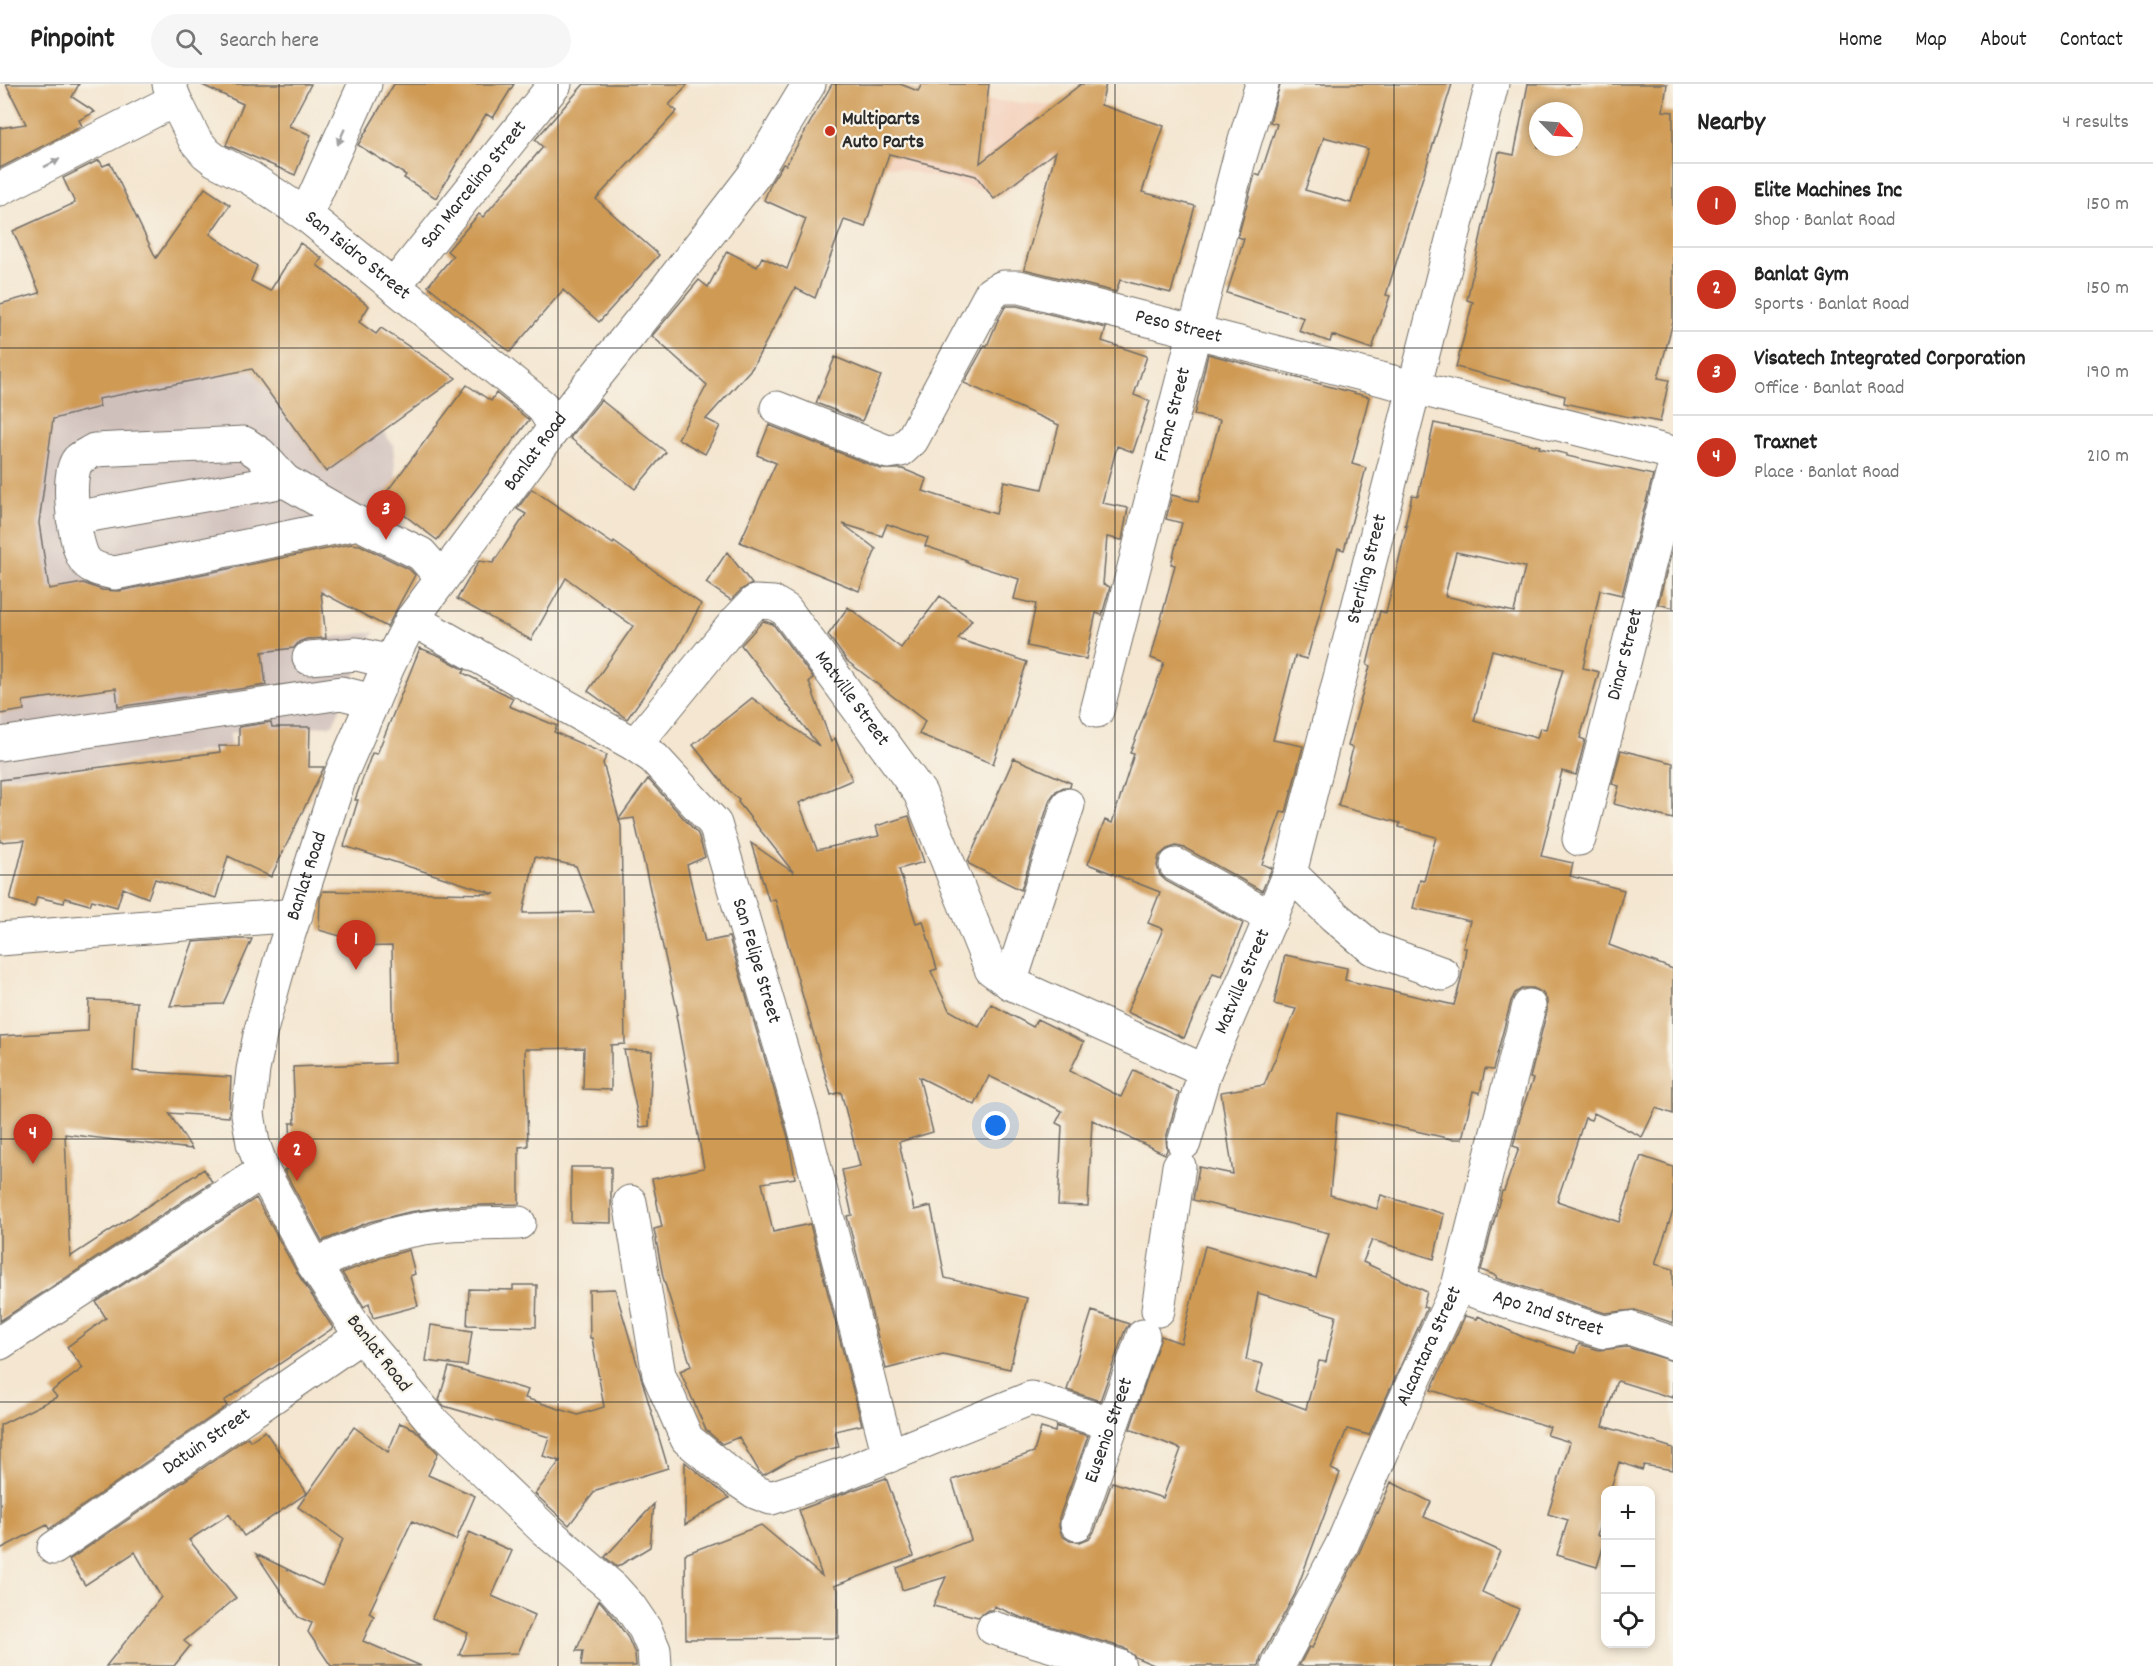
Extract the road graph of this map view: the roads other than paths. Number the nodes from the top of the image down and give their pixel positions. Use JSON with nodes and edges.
{"nodes":[{"id":1,"x":365,"y":84,"type":"edge"},
{"id":2,"x":555,"y":84,"type":"edge"},
{"id":3,"x":809,"y":84,"type":"edge"},
{"id":4,"x":1262,"y":84,"type":"edge"},
{"id":5,"x":1492,"y":84,"type":"edge"},
{"id":6,"x":172,"y":92,"type":"edge"},
{"id":7,"x":0,"y":189,"type":"edge"},
{"id":8,"x":306,"y":215,"type":"junction"},
{"id":9,"x":394,"y":286,"type":"junction"},
{"id":10,"x":1195,"y":332,"type":"junction"},
{"id":11,"x":1414,"y":387,"type":"junction"},
{"id":12,"x":777,"y":408,"type":"dead end"},
{"id":13,"x":555,"y":427,"type":"junction"},
{"id":14,"x":1673,"y":453,"type":"edge"},
{"id":15,"x":1673,"y":471,"type":"edge"},
{"id":16,"x":285,"y":481,"type":"junction"},
{"id":17,"x":73,"y":518,"type":"junction"},
{"id":18,"x":358,"y":523,"type":"junction"},
{"id":19,"x":442,"y":578,"type":"junction"},
{"id":20,"x":412,"y":618,"type":"junction"},
{"id":21,"x":309,"y":658,"type":"dead end"},
{"id":22,"x":390,"y":662,"type":"junction"},
{"id":23,"x":373,"y":701,"type":"junction"},
{"id":24,"x":1097,"y":711,"type":"dead end"},
{"id":25,"x":0,"y":744,"type":"edge"},
{"id":26,"x":635,"y":745,"type":"junction"},
{"id":27,"x":1068,"y":805,"type":"dead end"},
{"id":28,"x":1579,"y":839,"type":"dead end"},
{"id":29,"x":1176,"y":865,"type":"dead end"},
{"id":30,"x":1282,"y":894,"type":"junction"},
{"id":31,"x":296,"y":915,"type":"junction"},
{"id":32,"x":0,"y":939,"type":"edge"},
{"id":33,"x":1443,"y":974,"type":"dead end"},
{"id":34,"x":1010,"y":983,"type":"junction"},
{"id":35,"x":1529,"y":1006,"type":"dead end"},
{"id":36,"x":1205,"y":1071,"type":"junction"},
{"id":37,"x":1182,"y":1154,"type":"joint"},
{"id":38,"x":263,"y":1171,"type":"junction"},
{"id":39,"x":630,"y":1202,"type":"dead end"},
{"id":40,"x":519,"y":1223,"type":"dead end"},
{"id":41,"x":314,"y":1265,"type":"junction"},
{"id":42,"x":1458,"y":1286,"type":"junction"},
{"id":43,"x":362,"y":1336,"type":"junction"},
{"id":44,"x":0,"y":1343,"type":"edge"},
{"id":45,"x":1673,"y":1343,"type":"edge"},
{"id":46,"x":1111,"y":1424,"type":"junction"},
{"id":47,"x":889,"y":1456,"type":"junction"},
{"id":48,"x":1077,"y":1524,"type":"dead end"},
{"id":49,"x":54,"y":1548,"type":"dead end"},
{"id":50,"x":993,"y":1628,"type":"dead end"},
{"id":51,"x":655,"y":1666,"type":"edge"},
{"id":52,"x":1119,"y":1666,"type":"edge"},
{"id":53,"x":1278,"y":1666,"type":"edge"}],
"edges":[{"from":1,"to":8,"type":"street","one_way":true},
{"from":2,"to":9,"type":"street","name":"San Marcelino Street"},
{"from":3,"to":13,"type":"street","name":"Banlat Road"},
{"from":4,"to":10,"type":"street","name":"Franc Street"},
{"from":5,"to":11,"type":"street","name":"Sterling Street"},
{"from":7,"to":6,"type":"street","one_way":true},
{"from":6,"to":8,"type":"street","name":"San Isidro Street"},
{"from":8,"to":9,"type":"street","name":"San Isidro Street"},
{"from":9,"to":13,"type":"street","name":"San Isidro Street"},
{"from":10,"to":11,"type":"street","name":"Peso Street"},
{"from":10,"to":12,"type":"street","name":"Peso Street"},
{"from":10,"to":24,"type":"street","name":"Franc Street"},
{"from":11,"to":14,"type":"street","name":"Peso Street"},
{"from":11,"to":30,"type":"street","name":"Sterling Street"},
{"from":13,"to":19,"type":"street","name":"Banlat Road"},
{"from":15,"to":28,"type":"street","name":"Dinar Street"},
{"from":16,"to":17,"type":"street"},
{"from":16,"to":17,"type":"street"},
{"from":16,"to":18,"type":"street"},
{"from":17,"to":18,"type":"street"},
{"from":18,"to":19,"type":"street"},
{"from":19,"to":20,"type":"street","name":"Banlat Road"},
{"from":20,"to":22,"type":"street","name":"Banlat Road"},
{"from":20,"to":26,"type":"street","name":"San Felipe Street"},
{"from":21,"to":22,"type":"street"},
{"from":22,"to":23,"type":"street","name":"Banlat Road"},
{"from":23,"to":25,"type":"street"},
{"from":23,"to":31,"type":"street","name":"Banlat Road"},
{"from":26,"to":34,"type":"street","name":"Matville Street"},
{"from":26,"to":47,"type":"street","name":"San Felipe Street"},
{"from":27,"to":34,"type":"street"},
{"from":29,"to":30,"type":"street"},
{"from":30,"to":33,"type":"street"},
{"from":30,"to":36,"type":"street","name":"Matville Street"},
{"from":31,"to":32,"type":"street"},
{"from":31,"to":38,"type":"street","name":"Banlat Road"},
{"from":34,"to":36,"type":"street","name":"Matville Street"},
{"from":35,"to":42,"type":"street","name":"Alcantara Street"},
{"from":36,"to":37,"type":"street","name":"Matville Street"},
{"from":37,"to":46,"type":"street","name":"Eusenio Street"},
{"from":38,"to":41,"type":"street","name":"Banlat Road"},
{"from":38,"to":44,"type":"street"},
{"from":39,"to":47,"type":"street"},
{"from":40,"to":41,"type":"street"},
{"from":41,"to":43,"type":"street","name":"Banlat Road"},
{"from":42,"to":45,"type":"street","name":"Apo 2nd Street"},
{"from":42,"to":53,"type":"street","name":"Alcantara Street"},
{"from":43,"to":49,"type":"street","name":"Datuin Street"},
{"from":43,"to":51,"type":"street","name":"Banlat Road"},
{"from":46,"to":47,"type":"street"},
{"from":46,"to":48,"type":"street","name":"Eusenio Street"},
{"from":50,"to":52,"type":"street"}]}
